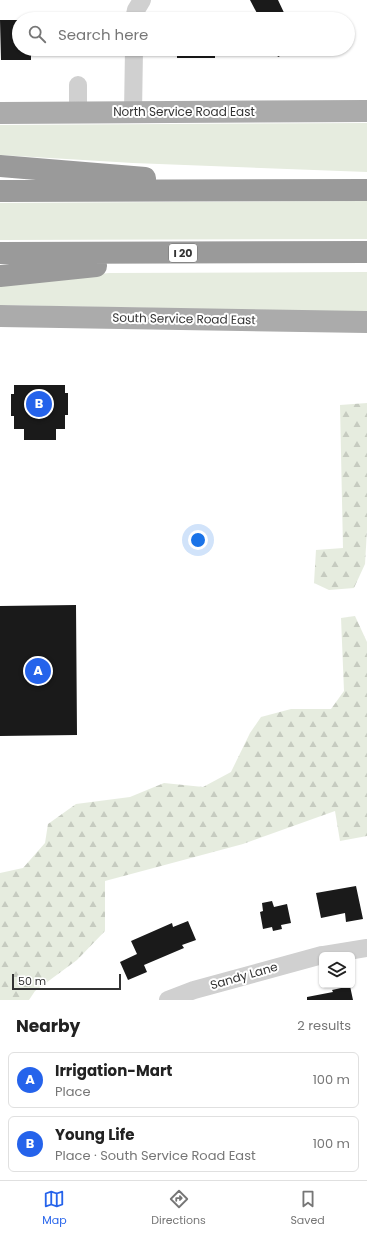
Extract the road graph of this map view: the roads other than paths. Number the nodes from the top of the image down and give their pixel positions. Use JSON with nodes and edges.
{"nodes":[{"id":1,"x":142,"y":0,"type":"edge"},
{"id":2,"x":136,"y":12,"type":"edge"},
{"id":3,"x":134,"y":56,"type":"edge"},
{"id":4,"x":78,"y":86,"type":"dead end"},
{"id":5,"x":367,"y":111,"type":"edge"},
{"id":6,"x":0,"y":113,"type":"edge"},
{"id":7,"x":78,"y":113,"type":"junction"},
{"id":8,"x":133,"y":113,"type":"junction"},
{"id":9,"x":0,"y":166,"type":"edge"},
{"id":10,"x":296,"y":190,"type":"junction"},
{"id":11,"x":367,"y":190,"type":"edge"},
{"id":12,"x":0,"y":191,"type":"edge"},
{"id":13,"x":232,"y":252,"type":"junction"},
{"id":14,"x":367,"y":252,"type":"edge"},
{"id":15,"x":0,"y":254,"type":"edge"},
{"id":16,"x":0,"y":276,"type":"edge"},
{"id":17,"x":0,"y":316,"type":"edge"},
{"id":18,"x":367,"y":322,"type":"edge"},
{"id":19,"x":367,"y":948,"type":"edge"},
{"id":20,"x":342,"y":952,"type":"edge"},
{"id":21,"x":319,"y":956,"type":"edge"},
{"id":22,"x":168,"y":1000,"type":"edge"}],
"edges":[{"from":1,"to":2,"type":"street"},
{"from":3,"to":8,"type":"street"},
{"from":4,"to":7,"type":"street"},
{"from":5,"to":8,"type":"main road","name":"North Service Road East"},
{"from":6,"to":7,"type":"main road","name":"North Service Road East"},
{"from":7,"to":8,"type":"main road","name":"North Service Road East"},
{"from":9,"to":10,"type":"highway"},
{"from":10,"to":11,"type":"highway"},
{"from":10,"to":12,"type":"highway"},
{"from":13,"to":14,"type":"highway","number":"I 20"},
{"from":13,"to":15,"type":"highway","number":"I 20"},
{"from":13,"to":16,"type":"highway"},
{"from":17,"to":18,"type":"main road","name":"South Service Road East"},
{"from":19,"to":20,"type":"street","name":"Sandy Lane"},
{"from":21,"to":22,"type":"street","name":"Sandy Lane"}]}
